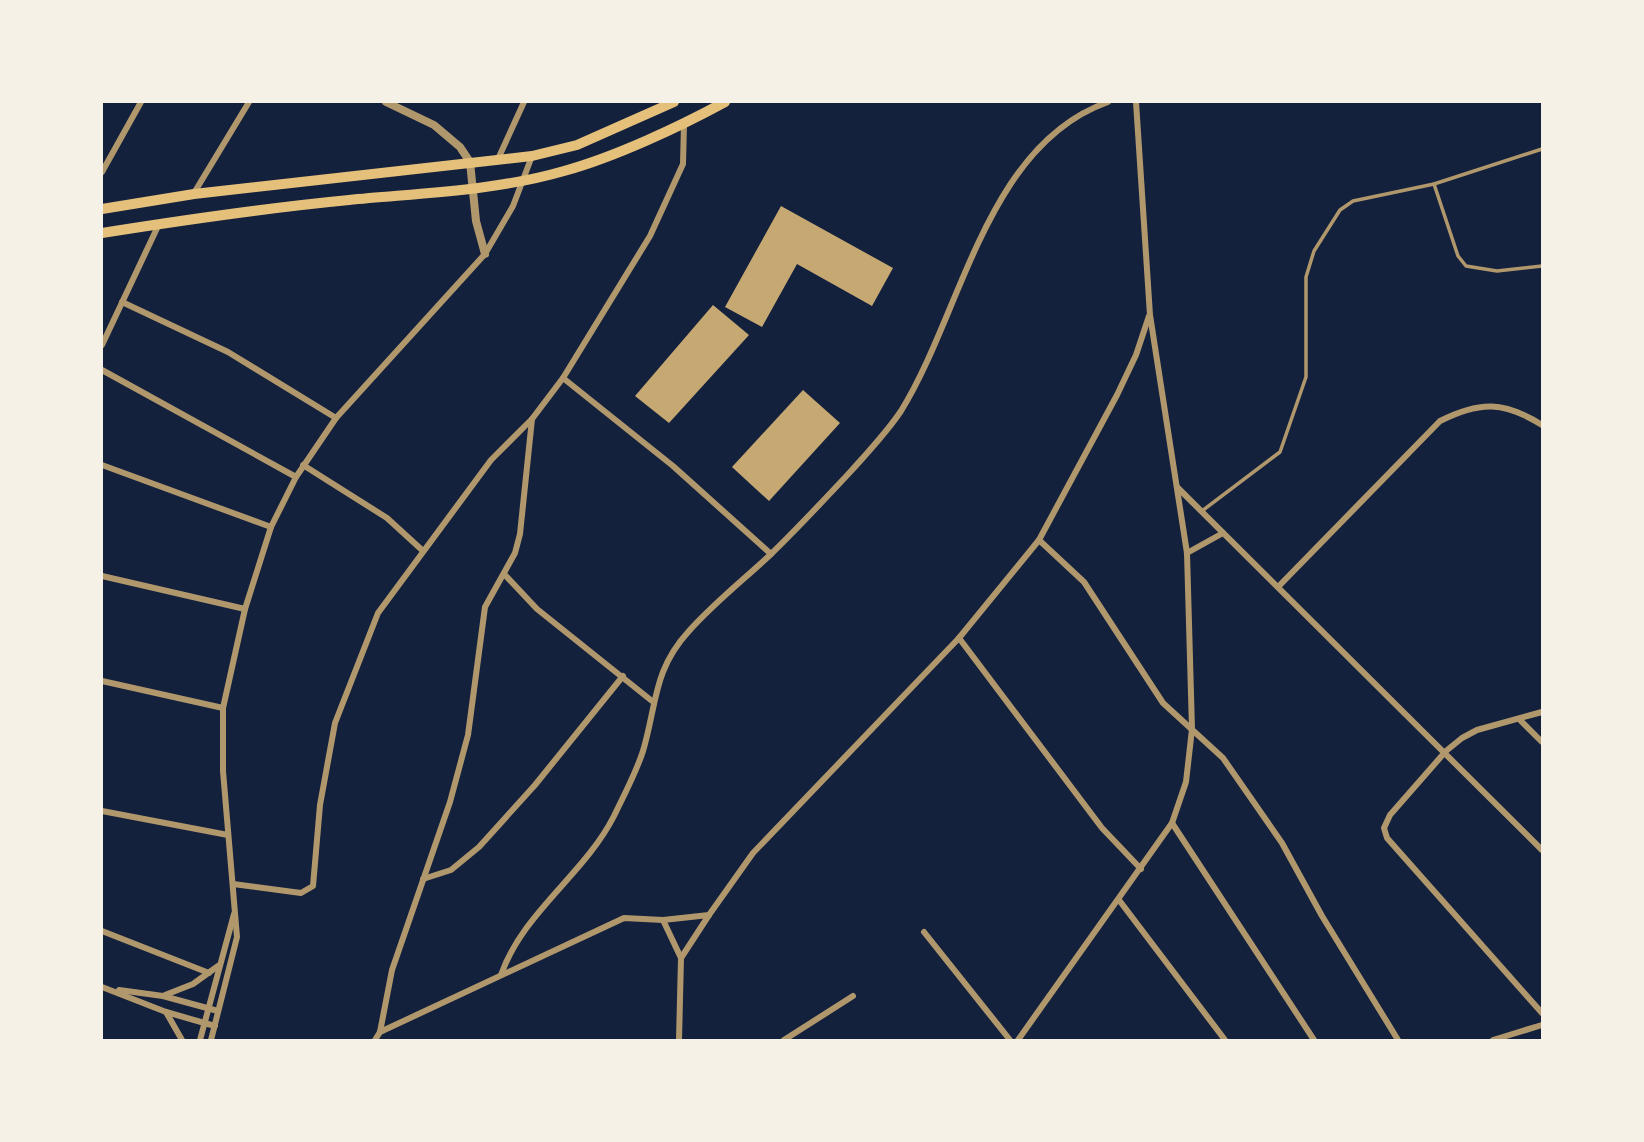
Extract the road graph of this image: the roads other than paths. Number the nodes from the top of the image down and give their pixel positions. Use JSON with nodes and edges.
{"nodes":[{"id":1,"x":141,"y":102,"type":"edge"},
{"id":2,"x":248,"y":102,"type":"edge"},
{"id":3,"x":386,"y":102,"type":"edge"},
{"id":4,"x":524,"y":102,"type":"edge"},
{"id":5,"x":674,"y":102,"type":"edge"},
{"id":6,"x":725,"y":102,"type":"edge"},
{"id":7,"x":1108,"y":102,"type":"edge"},
{"id":8,"x":1136,"y":102,"type":"edge"},
{"id":9,"x":684,"y":124,"type":"junction"},
{"id":10,"x":1542,"y":149,"type":"edge"},
{"id":11,"x":532,"y":156,"type":"junction"},
{"id":12,"x":498,"y":159,"type":"junction"},
{"id":13,"x":470,"y":162,"type":"junction"},
{"id":14,"x":102,"y":172,"type":"edge"},
{"id":15,"x":524,"y":180,"type":"junction"},
{"id":16,"x":1434,"y":184,"type":"junction"},
{"id":17,"x":473,"y":188,"type":"junction"},
{"id":18,"x":194,"y":194,"type":"junction"},
{"id":19,"x":102,"y":209,"type":"edge"},
{"id":20,"x":159,"y":224,"type":"junction"},
{"id":21,"x":102,"y":233,"type":"edge"},
{"id":22,"x":485,"y":254,"type":"junction"},
{"id":23,"x":1542,"y":266,"type":"edge"},
{"id":24,"x":122,"y":302,"type":"junction"},
{"id":25,"x":1150,"y":315,"type":"junction"},
{"id":26,"x":102,"y":345,"type":"edge"},
{"id":27,"x":102,"y":369,"type":"edge"},
{"id":28,"x":563,"y":378,"type":"junction"},
{"id":29,"x":336,"y":418,"type":"junction"},
{"id":30,"x":532,"y":419,"type":"junction"},
{"id":31,"x":1542,"y":425,"type":"edge"},
{"id":32,"x":102,"y":465,"type":"edge"},
{"id":33,"x":303,"y":465,"type":"junction"},
{"id":34,"x":296,"y":477,"type":"junction"},
{"id":35,"x":1176,"y":485,"type":"junction"},
{"id":36,"x":1200,"y":512,"type":"junction"},
{"id":37,"x":271,"y":527,"type":"junction"},
{"id":38,"x":1223,"y":533,"type":"junction"},
{"id":39,"x":1039,"y":540,"type":"junction"},
{"id":40,"x":422,"y":550,"type":"junction"},
{"id":41,"x":1187,"y":553,"type":"junction"},
{"id":42,"x":771,"y":554,"type":"junction"},
{"id":43,"x":504,"y":574,"type":"junction"},
{"id":44,"x":102,"y":576,"type":"edge"},
{"id":45,"x":1278,"y":587,"type":"junction"},
{"id":46,"x":245,"y":609,"type":"junction"},
{"id":47,"x":959,"y":638,"type":"junction"},
{"id":48,"x":623,"y":676,"type":"junction"},
{"id":49,"x":102,"y":681,"type":"edge"},
{"id":50,"x":652,"y":701,"type":"junction"},
{"id":51,"x":223,"y":708,"type":"junction"},
{"id":52,"x":1542,"y":712,"type":"edge"},
{"id":53,"x":1519,"y":719,"type":"junction"},
{"id":54,"x":1192,"y":729,"type":"junction"},
{"id":55,"x":1542,"y":742,"type":"edge"},
{"id":56,"x":1446,"y":751,"type":"junction"},
{"id":57,"x":102,"y":811,"type":"edge"},
{"id":58,"x":1172,"y":823,"type":"junction"},
{"id":59,"x":228,"y":835,"type":"junction"},
{"id":60,"x":1542,"y":850,"type":"edge"},
{"id":61,"x":1141,"y":869,"type":"junction"},
{"id":62,"x":423,"y":879,"type":"junction"},
{"id":63,"x":233,"y":884,"type":"junction"},
{"id":64,"x":1119,"y":900,"type":"junction"},
{"id":65,"x":235,"y":908,"type":"junction"},
{"id":66,"x":709,"y":915,"type":"junction"},
{"id":67,"x":663,"y":920,"type":"junction"},
{"id":68,"x":102,"y":931,"type":"edge"},
{"id":69,"x":924,"y":932,"type":"dead end"},
{"id":70,"x":681,"y":958,"type":"junction"},
{"id":71,"x":218,"y":966,"type":"junction"},
{"id":72,"x":209,"y":973,"type":"junction"},
{"id":73,"x":501,"y":975,"type":"junction"},
{"id":74,"x":102,"y":986,"type":"edge"},
{"id":75,"x":110,"y":989,"type":"junction"},
{"id":76,"x":163,"y":996,"type":"junction"},
{"id":77,"x":852,"y":996,"type":"dead end"},
{"id":78,"x":208,"y":1009,"type":"junction"},
{"id":79,"x":218,"y":1011,"type":"junction"},
{"id":80,"x":166,"y":1012,"type":"junction"},
{"id":81,"x":1542,"y":1013,"type":"edge"},
{"id":82,"x":204,"y":1024,"type":"junction"},
{"id":83,"x":1542,"y":1025,"type":"edge"},
{"id":84,"x":215,"y":1027,"type":"junction"},
{"id":85,"x":380,"y":1032,"type":"junction"},
{"id":86,"x":182,"y":1041,"type":"edge"},
{"id":87,"x":200,"y":1041,"type":"edge"},
{"id":88,"x":211,"y":1041,"type":"edge"},
{"id":89,"x":375,"y":1041,"type":"edge"},
{"id":90,"x":679,"y":1041,"type":"edge"},
{"id":91,"x":784,"y":1041,"type":"edge"},
{"id":92,"x":1010,"y":1041,"type":"edge"},
{"id":93,"x":1018,"y":1041,"type":"edge"},
{"id":94,"x":1224,"y":1041,"type":"edge"},
{"id":95,"x":1314,"y":1041,"type":"edge"},
{"id":96,"x":1398,"y":1041,"type":"edge"},
{"id":97,"x":1493,"y":1041,"type":"edge"}],
"edges":[{"from":1,"to":14,"type":"street"},
{"from":2,"to":18,"type":"street"},
{"from":3,"to":13,"type":"street"},
{"from":4,"to":12,"type":"street"},
{"from":5,"to":11,"type":"main road"},
{"from":6,"to":9,"type":"main road"},
{"from":7,"to":42,"type":"street"},
{"from":8,"to":25,"type":"street"},
{"from":9,"to":15,"type":"main road"},
{"from":9,"to":28,"type":"street"},
{"from":10,"to":16,"type":"lane"},
{"from":11,"to":12,"type":"main road"},
{"from":11,"to":15,"type":"street"},
{"from":12,"to":13,"type":"main road"},
{"from":13,"to":17,"type":"street"},
{"from":13,"to":18,"type":"main road"},
{"from":15,"to":17,"type":"main road"},
{"from":15,"to":22,"type":"street"},
{"from":16,"to":23,"type":"lane"},
{"from":16,"to":36,"type":"lane"},
{"from":17,"to":20,"type":"main road"},
{"from":17,"to":22,"type":"street"},
{"from":18,"to":19,"type":"main road"},
{"from":20,"to":21,"type":"main road"},
{"from":20,"to":24,"type":"street"},
{"from":22,"to":29,"type":"street"},
{"from":24,"to":26,"type":"street"},
{"from":24,"to":29,"type":"street"},
{"from":25,"to":35,"type":"street"},
{"from":25,"to":39,"type":"street"},
{"from":27,"to":34,"type":"street"},
{"from":28,"to":30,"type":"street"},
{"from":28,"to":42,"type":"street"},
{"from":29,"to":33,"type":"street"},
{"from":30,"to":40,"type":"street"},
{"from":30,"to":43,"type":"street"},
{"from":31,"to":45,"type":"street"},
{"from":32,"to":37,"type":"street"},
{"from":33,"to":34,"type":"street"},
{"from":33,"to":40,"type":"street"},
{"from":34,"to":37,"type":"street"},
{"from":35,"to":36,"type":"street"},
{"from":35,"to":41,"type":"street"},
{"from":36,"to":38,"type":"street"},
{"from":37,"to":46,"type":"street"},
{"from":38,"to":41,"type":"street"},
{"from":38,"to":45,"type":"street"},
{"from":39,"to":47,"type":"street"},
{"from":39,"to":54,"type":"street"},
{"from":40,"to":63,"type":"street"},
{"from":41,"to":54,"type":"street"},
{"from":42,"to":50,"type":"street"},
{"from":43,"to":48,"type":"street"},
{"from":43,"to":62,"type":"street"},
{"from":44,"to":46,"type":"street"},
{"from":45,"to":56,"type":"street"},
{"from":46,"to":51,"type":"street"},
{"from":47,"to":61,"type":"street"},
{"from":47,"to":66,"type":"street"},
{"from":48,"to":50,"type":"street"},
{"from":48,"to":62,"type":"street"},
{"from":49,"to":51,"type":"street"},
{"from":50,"to":73,"type":"street"},
{"from":51,"to":59,"type":"street"},
{"from":52,"to":53,"type":"street"},
{"from":53,"to":55,"type":"street"},
{"from":53,"to":56,"type":"street"},
{"from":54,"to":58,"type":"street"},
{"from":54,"to":96,"type":"street"},
{"from":56,"to":60,"type":"street"},
{"from":56,"to":81,"type":"street"},
{"from":57,"to":59,"type":"street"},
{"from":58,"to":61,"type":"street"},
{"from":58,"to":95,"type":"street"},
{"from":59,"to":63,"type":"street"},
{"from":61,"to":64,"type":"street"},
{"from":62,"to":85,"type":"street"},
{"from":63,"to":65,"type":"street"},
{"from":64,"to":93,"type":"street"},
{"from":64,"to":94,"type":"street"},
{"from":65,"to":71,"type":"street"},
{"from":65,"to":79,"type":"street"},
{"from":66,"to":67,"type":"street"},
{"from":66,"to":70,"type":"street"},
{"from":67,"to":70,"type":"street"},
{"from":67,"to":73,"type":"street"},
{"from":68,"to":72,"type":"street"},
{"from":69,"to":92,"type":"street"},
{"from":70,"to":90,"type":"street"},
{"from":71,"to":72,"type":"street"},
{"from":71,"to":78,"type":"street"},
{"from":72,"to":76,"type":"street"},
{"from":73,"to":85,"type":"street"},
{"from":74,"to":75,"type":"street"},
{"from":75,"to":76,"type":"street"},
{"from":75,"to":80,"type":"street"},
{"from":76,"to":78,"type":"street"},
{"from":77,"to":91,"type":"street"},
{"from":78,"to":79,"type":"street"},
{"from":78,"to":82,"type":"street"},
{"from":79,"to":84,"type":"street"},
{"from":80,"to":82,"type":"street"},
{"from":80,"to":86,"type":"street"},
{"from":82,"to":84,"type":"street"},
{"from":82,"to":87,"type":"street"},
{"from":83,"to":97,"type":"street"},
{"from":84,"to":88,"type":"street"},
{"from":85,"to":89,"type":"street"}]}
